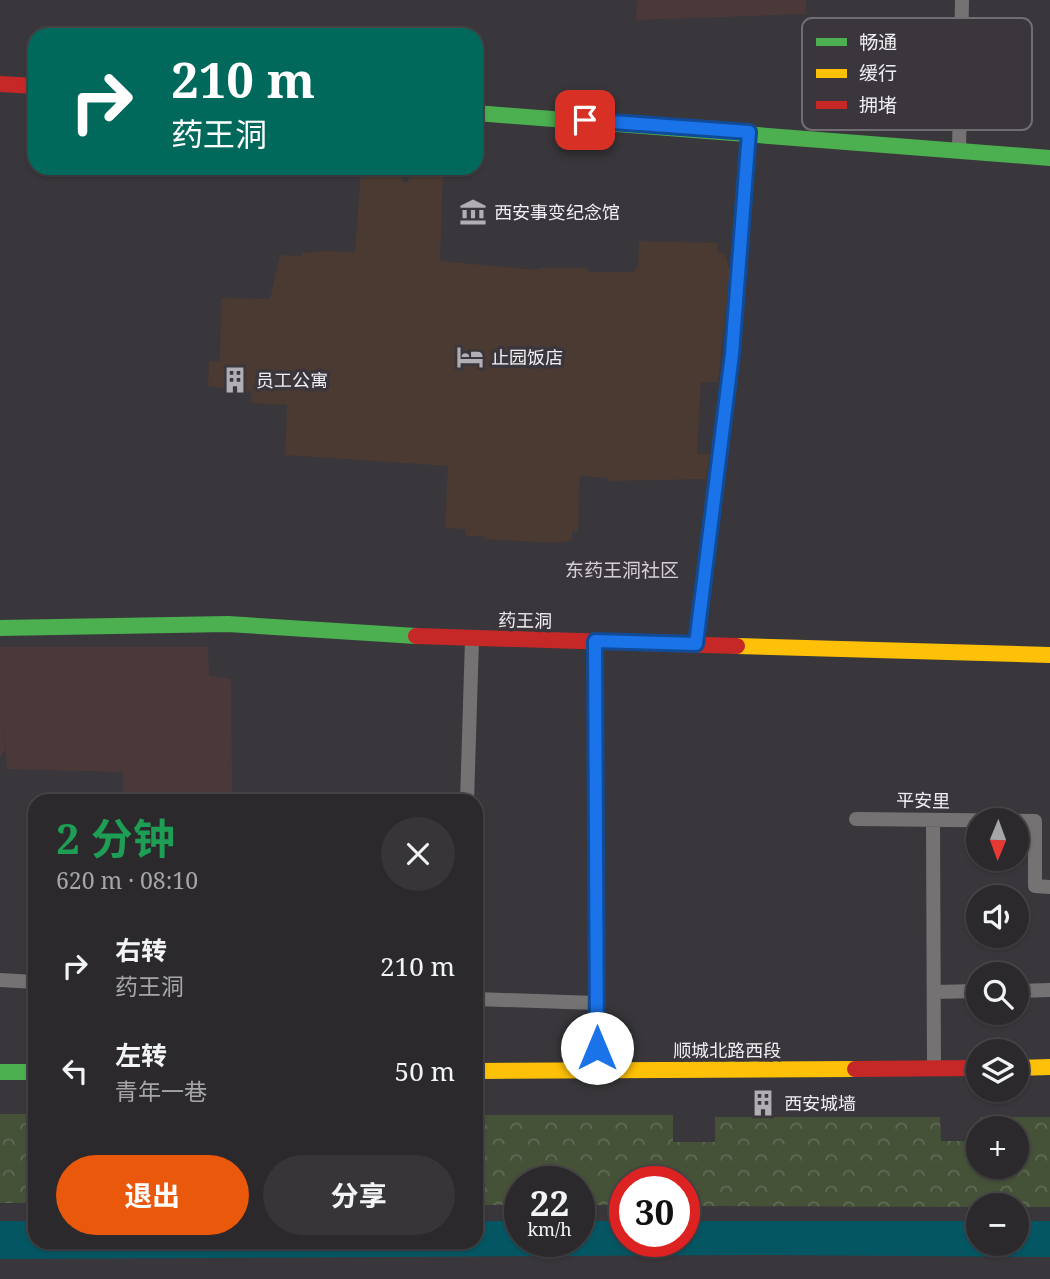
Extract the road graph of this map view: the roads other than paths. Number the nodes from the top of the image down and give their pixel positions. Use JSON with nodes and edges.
{"nodes":[{"id":1,"x":962,"y":0,"type":"edge"},
{"id":2,"x":962,"y":18,"type":"edge"},
{"id":3,"x":0,"y":83,"type":"edge"},
{"id":4,"x":28,"y":85,"type":"edge"},
{"id":5,"x":483,"y":113,"type":"edge"},
{"id":6,"x":959,"y":130,"type":"edge"},
{"id":7,"x":749,"y":132,"type":"junction"},
{"id":8,"x":959,"y":149,"type":"junction"},
{"id":9,"x":1050,"y":158,"type":"edge"},
{"id":10,"x":0,"y":628,"type":"edge"},
{"id":11,"x":472,"y":639,"type":"junction"},
{"id":12,"x":595,"y":641,"type":"junction"},
{"id":13,"x":696,"y":644,"type":"junction"},
{"id":14,"x":1050,"y":655,"type":"edge"},
{"id":15,"x":467,"y":794,"type":"edge"},
{"id":16,"x":856,"y":818,"type":"dead end"},
{"id":17,"x":933,"y":820,"type":"junction"},
{"id":18,"x":1050,"y":887,"type":"edge"},
{"id":19,"x":0,"y":980,"type":"edge"},
{"id":20,"x":28,"y":982,"type":"edge"},
{"id":21,"x":1050,"y":990,"type":"edge"},
{"id":22,"x":966,"y":991,"type":"edge"},
{"id":23,"x":1029,"y":991,"type":"edge"},
{"id":24,"x":934,"y":992,"type":"junction"},
{"id":25,"x":483,"y":999,"type":"edge"},
{"id":26,"x":596,"y":1003,"type":"junction"},
{"id":27,"x":934,"y":1068,"type":"junction"},
{"id":28,"x":966,"y":1068,"type":"edge"},
{"id":29,"x":1029,"y":1068,"type":"edge"},
{"id":30,"x":1050,"y":1068,"type":"edge"},
{"id":31,"x":483,"y":1071,"type":"edge"},
{"id":32,"x":597,"y":1071,"type":"junction"},
{"id":33,"x":0,"y":1072,"type":"edge"},
{"id":34,"x":28,"y":1072,"type":"edge"}],
"edges":[{"from":1,"to":2,"type":"street"},
{"from":3,"to":4,"type":"street"},
{"from":5,"to":7,"type":"street"},
{"from":6,"to":8,"type":"street"},
{"from":7,"to":8,"type":"street"},
{"from":7,"to":13,"type":"street"},
{"from":8,"to":9,"type":"street"},
{"from":10,"to":11,"type":"street","name":"药王洞"},
{"from":11,"to":12,"type":"street","name":"药王洞"},
{"from":11,"to":15,"type":"street"},
{"from":12,"to":13,"type":"street","name":"药王洞"},
{"from":12,"to":26,"type":"street"},
{"from":13,"to":14,"type":"street","name":"药王洞"},
{"from":16,"to":17,"type":"street","name":"平安里"},
{"from":17,"to":18,"type":"street","name":"平安里"},
{"from":17,"to":24,"type":"street"},
{"from":19,"to":20,"type":"street"},
{"from":21,"to":23,"type":"street"},
{"from":22,"to":24,"type":"street"},
{"from":24,"to":27,"type":"street"},
{"from":25,"to":26,"type":"street"},
{"from":26,"to":32,"type":"street"},
{"from":27,"to":28,"type":"street","name":"顺城北路西段"},
{"from":27,"to":32,"type":"street","name":"顺城北路西段"},
{"from":29,"to":30,"type":"street"},
{"from":31,"to":32,"type":"street","name":"顺城北路西段"},
{"from":33,"to":34,"type":"street"}]}
